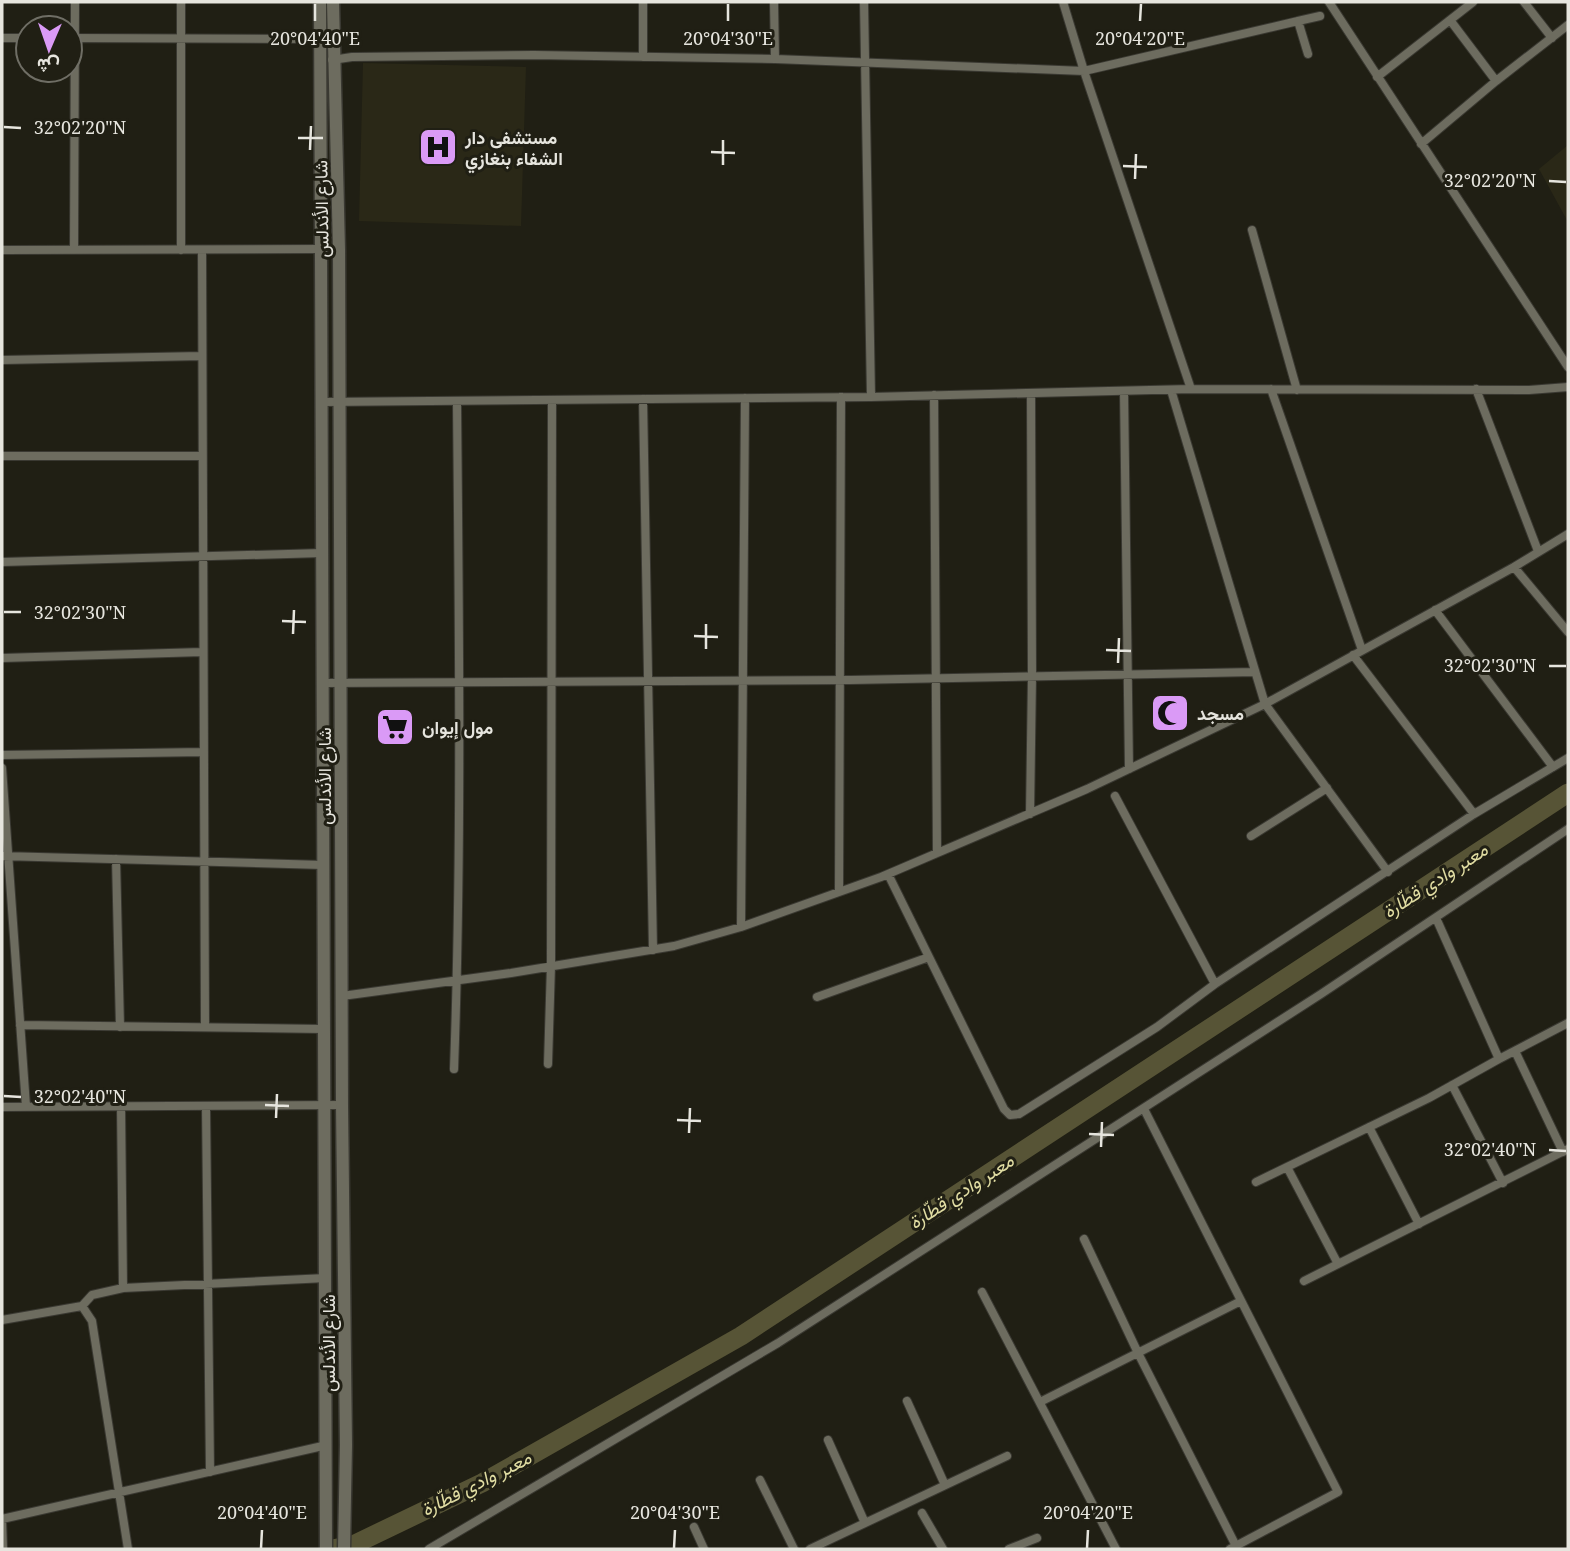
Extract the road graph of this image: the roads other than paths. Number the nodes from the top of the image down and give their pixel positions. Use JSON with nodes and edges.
{"nodes":[{"id":1,"x":181,"y":2,"type":"edge"},
{"id":2,"x":320,"y":2,"type":"edge"},
{"id":3,"x":333,"y":2,"type":"edge"},
{"id":4,"x":643,"y":2,"type":"edge"},
{"id":5,"x":774,"y":2,"type":"edge"},
{"id":6,"x":864,"y":2,"type":"edge"},
{"id":7,"x":1063,"y":2,"type":"edge"},
{"id":8,"x":1329,"y":2,"type":"edge"},
{"id":9,"x":1473,"y":2,"type":"edge"},
{"id":10,"x":1524,"y":2,"type":"edge"},
{"id":11,"x":1320,"y":16,"type":"dead end"},
{"id":12,"x":1450,"y":20,"type":"junction"},
{"id":13,"x":1298,"y":21,"type":"junction"},
{"id":14,"x":1568,"y":26,"type":"edge"},
{"id":15,"x":84,"y":38,"type":"edge"},
{"id":16,"x":1552,"y":38,"type":"junction"},
{"id":17,"x":181,"y":39,"type":"junction"},
{"id":18,"x":318,"y":39,"type":"junction"},
{"id":19,"x":1308,"y":54,"type":"dead end"},
{"id":20,"x":643,"y":57,"type":"junction"},
{"id":21,"x":775,"y":59,"type":"junction"},
{"id":22,"x":336,"y":60,"type":"junction"},
{"id":23,"x":864,"y":61,"type":"junction"},
{"id":24,"x":318,"y":62,"type":"junction"},
{"id":25,"x":1084,"y":71,"type":"junction"},
{"id":26,"x":1377,"y":77,"type":"junction"},
{"id":27,"x":1496,"y":81,"type":"junction"},
{"id":28,"x":72,"y":84,"type":"edge"},
{"id":29,"x":1421,"y":144,"type":"junction"},
{"id":30,"x":1252,"y":230,"type":"dead end"},
{"id":31,"x":321,"y":249,"type":"junction"},
{"id":32,"x":2,"y":250,"type":"edge"},
{"id":33,"x":74,"y":250,"type":"junction"},
{"id":34,"x":181,"y":250,"type":"junction"},
{"id":35,"x":202,"y":250,"type":"junction"},
{"id":36,"x":202,"y":356,"type":"junction"},
{"id":37,"x":2,"y":360,"type":"edge"},
{"id":38,"x":1568,"y":367,"type":"edge"},
{"id":39,"x":1568,"y":387,"type":"edge"},
{"id":40,"x":1191,"y":389,"type":"junction"},
{"id":41,"x":1271,"y":389,"type":"junction"},
{"id":42,"x":1476,"y":389,"type":"junction"},
{"id":43,"x":1171,"y":390,"type":"junction"},
{"id":44,"x":1297,"y":390,"type":"junction"},
{"id":45,"x":1124,"y":391,"type":"junction"},
{"id":46,"x":1031,"y":393,"type":"junction"},
{"id":47,"x":934,"y":395,"type":"junction"},
{"id":48,"x":841,"y":397,"type":"junction"},
{"id":49,"x":871,"y":397,"type":"junction"},
{"id":50,"x":745,"y":398,"type":"junction"},
{"id":51,"x":643,"y":399,"type":"junction"},
{"id":52,"x":552,"y":400,"type":"junction"},
{"id":53,"x":457,"y":401,"type":"junction"},
{"id":54,"x":323,"y":402,"type":"junction"},
{"id":55,"x":340,"y":402,"type":"junction"},
{"id":56,"x":2,"y":456,"type":"edge"},
{"id":57,"x":202,"y":456,"type":"junction"},
{"id":58,"x":1568,"y":534,"type":"edge"},
{"id":59,"x":1538,"y":551,"type":"junction"},
{"id":60,"x":322,"y":553,"type":"junction"},
{"id":61,"x":203,"y":556,"type":"junction"},
{"id":62,"x":2,"y":562,"type":"edge"},
{"id":63,"x":1514,"y":567,"type":"junction"},
{"id":64,"x":1435,"y":610,"type":"junction"},
{"id":65,"x":1568,"y":632,"type":"edge"},
{"id":66,"x":1362,"y":650,"type":"junction"},
{"id":67,"x":202,"y":652,"type":"junction"},
{"id":68,"x":1353,"y":655,"type":"junction"},
{"id":69,"x":2,"y":659,"type":"edge"},
{"id":70,"x":1255,"y":672,"type":"junction"},
{"id":71,"x":1128,"y":674,"type":"junction"},
{"id":72,"x":1032,"y":676,"type":"junction"},
{"id":73,"x":935,"y":678,"type":"junction"},
{"id":74,"x":839,"y":680,"type":"junction"},
{"id":75,"x":649,"y":681,"type":"junction"},
{"id":76,"x":742,"y":681,"type":"junction"},
{"id":77,"x":551,"y":682,"type":"junction"},
{"id":78,"x":323,"y":683,"type":"junction"},
{"id":79,"x":341,"y":683,"type":"junction"},
{"id":80,"x":459,"y":683,"type":"junction"},
{"id":81,"x":1265,"y":704,"type":"junction"},
{"id":82,"x":204,"y":752,"type":"junction"},
{"id":83,"x":2,"y":755,"type":"edge"},
{"id":84,"x":1568,"y":758,"type":"edge"},
{"id":85,"x":1553,"y":767,"type":"junction"},
{"id":86,"x":2,"y":768,"type":"edge"},
{"id":87,"x":1129,"y":769,"type":"junction"},
{"id":88,"x":1327,"y":788,"type":"junction"},
{"id":89,"x":1115,"y":796,"type":"dead end"},
{"id":90,"x":1030,"y":814,"type":"junction"},
{"id":91,"x":1474,"y":814,"type":"junction"},
{"id":92,"x":1568,"y":829,"type":"edge"},
{"id":93,"x":1251,"y":836,"type":"dead end"},
{"id":94,"x":937,"y":853,"type":"junction"},
{"id":95,"x":5,"y":856,"type":"edge"},
{"id":96,"x":116,"y":859,"type":"junction"},
{"id":97,"x":206,"y":862,"type":"junction"},
{"id":98,"x":323,"y":865,"type":"junction"},
{"id":99,"x":1388,"y":872,"type":"junction"},
{"id":100,"x":888,"y":874,"type":"junction"},
{"id":101,"x":839,"y":892,"type":"junction"},
{"id":102,"x":1436,"y":918,"type":"junction"},
{"id":103,"x":741,"y":927,"type":"junction"},
{"id":104,"x":653,"y":950,"type":"junction"},
{"id":105,"x":929,"y":957,"type":"junction"},
{"id":106,"x":551,"y":965,"type":"junction"},
{"id":107,"x":457,"y":981,"type":"junction"},
{"id":108,"x":1214,"y":984,"type":"junction"},
{"id":109,"x":342,"y":996,"type":"junction"},
{"id":110,"x":817,"y":997,"type":"dead end"},
{"id":111,"x":1568,"y":1023,"type":"edge"},
{"id":112,"x":20,"y":1026,"type":"junction"},
{"id":113,"x":120,"y":1027,"type":"junction"},
{"id":114,"x":205,"y":1027,"type":"junction"},
{"id":115,"x":324,"y":1029,"type":"junction"},
{"id":116,"x":1515,"y":1051,"type":"junction"},
{"id":117,"x":1499,"y":1059,"type":"junction"},
{"id":118,"x":548,"y":1064,"type":"dead end"},
{"id":119,"x":454,"y":1069,"type":"dead end"},
{"id":120,"x":1452,"y":1085,"type":"junction"},
{"id":121,"x":324,"y":1105,"type":"junction"},
{"id":122,"x":342,"y":1105,"type":"junction"},
{"id":123,"x":121,"y":1106,"type":"junction"},
{"id":124,"x":206,"y":1106,"type":"junction"},
{"id":125,"x":2,"y":1107,"type":"edge"},
{"id":126,"x":26,"y":1107,"type":"junction"},
{"id":127,"x":1144,"y":1109,"type":"junction"},
{"id":128,"x":1369,"y":1127,"type":"junction"},
{"id":129,"x":1566,"y":1151,"type":"edge"},
{"id":130,"x":1287,"y":1167,"type":"junction"},
{"id":131,"x":1256,"y":1182,"type":"dead end"},
{"id":132,"x":1503,"y":1183,"type":"junction"},
{"id":133,"x":1419,"y":1224,"type":"junction"},
{"id":134,"x":1084,"y":1239,"type":"dead end"},
{"id":135,"x":1338,"y":1264,"type":"junction"},
{"id":136,"x":326,"y":1278,"type":"junction"},
{"id":137,"x":1304,"y":1281,"type":"dead end"},
{"id":138,"x":208,"y":1284,"type":"junction"},
{"id":139,"x":122,"y":1288,"type":"junction"},
{"id":140,"x":982,"y":1292,"type":"dead end"},
{"id":141,"x":1241,"y":1301,"type":"junction"},
{"id":142,"x":82,"y":1306,"type":"junction"},
{"id":143,"x":2,"y":1320,"type":"edge"},
{"id":144,"x":1138,"y":1353,"type":"junction"},
{"id":145,"x":907,"y":1401,"type":"dead end"},
{"id":146,"x":1040,"y":1402,"type":"junction"},
{"id":147,"x":828,"y":1440,"type":"dead end"},
{"id":148,"x":327,"y":1445,"type":"junction"},
{"id":149,"x":1007,"y":1456,"type":"dead end"},
{"id":150,"x":210,"y":1472,"type":"junction"},
{"id":151,"x":760,"y":1480,"type":"dead end"},
{"id":152,"x":945,"y":1485,"type":"junction"},
{"id":153,"x":118,"y":1493,"type":"junction"},
{"id":154,"x":922,"y":1513,"type":"dead end"},
{"id":155,"x":2,"y":1519,"type":"edge"},
{"id":156,"x":864,"y":1523,"type":"junction"},
{"id":157,"x":694,"y":1527,"type":"dead end"},
{"id":158,"x":1037,"y":1538,"type":"dead end"},
{"id":159,"x":1233,"y":1548,"type":"edge"},
{"id":160,"x":3,"y":1549,"type":"edge"},
{"id":161,"x":128,"y":1549,"type":"edge"},
{"id":162,"x":326,"y":1549,"type":"edge"},
{"id":163,"x":344,"y":1549,"type":"edge"},
{"id":164,"x":429,"y":1549,"type":"edge"},
{"id":165,"x":704,"y":1549,"type":"edge"},
{"id":166,"x":794,"y":1549,"type":"edge"},
{"id":167,"x":810,"y":1549,"type":"edge"},
{"id":168,"x":943,"y":1549,"type":"edge"},
{"id":169,"x":1009,"y":1549,"type":"edge"},
{"id":170,"x":1116,"y":1549,"type":"edge"}],
"edges":[{"from":1,"to":17,"type":"street"},
{"from":2,"to":18,"type":"main road","name":"شارع الأندلس"},
{"from":3,"to":22,"type":"main road","name":"شارع الأندلس"},
{"from":4,"to":20,"type":"street"},
{"from":5,"to":21,"type":"street"},
{"from":6,"to":23,"type":"street"},
{"from":7,"to":25,"type":"street"},
{"from":8,"to":26,"type":"street"},
{"from":9,"to":12,"type":"street"},
{"from":10,"to":16,"type":"street"},
{"from":11,"to":13,"type":"street"},
{"from":12,"to":26,"type":"street"},
{"from":12,"to":27,"type":"street"},
{"from":13,"to":19,"type":"street"},
{"from":13,"to":25,"type":"street"},
{"from":14,"to":16,"type":"street"},
{"from":15,"to":17,"type":"street"},
{"from":16,"to":27,"type":"street"},
{"from":17,"to":18,"type":"street"},
{"from":17,"to":34,"type":"street"},
{"from":18,"to":24,"type":"main road","name":"شارع الأندلس"},
{"from":20,"to":21,"type":"street"},
{"from":20,"to":22,"type":"street"},
{"from":21,"to":23,"type":"street"},
{"from":22,"to":24,"type":"street"},
{"from":22,"to":55,"type":"main road","name":"شارع الأندلس"},
{"from":23,"to":25,"type":"street"},
{"from":23,"to":49,"type":"street"},
{"from":24,"to":31,"type":"main road","name":"شارع الأندلس"},
{"from":25,"to":40,"type":"street"},
{"from":26,"to":29,"type":"street"},
{"from":27,"to":29,"type":"street"},
{"from":28,"to":33,"type":"street"},
{"from":29,"to":38,"type":"street"},
{"from":30,"to":44,"type":"street"},
{"from":31,"to":35,"type":"street"},
{"from":31,"to":54,"type":"main road","name":"شارع الأندلس"},
{"from":32,"to":33,"type":"street"},
{"from":33,"to":34,"type":"street"},
{"from":34,"to":35,"type":"street"},
{"from":35,"to":36,"type":"street"},
{"from":36,"to":37,"type":"street"},
{"from":36,"to":57,"type":"street"},
{"from":39,"to":42,"type":"street"},
{"from":40,"to":41,"type":"street"},
{"from":40,"to":43,"type":"street"},
{"from":41,"to":44,"type":"street"},
{"from":41,"to":66,"type":"street"},
{"from":42,"to":44,"type":"street"},
{"from":42,"to":59,"type":"street"},
{"from":43,"to":45,"type":"street"},
{"from":43,"to":70,"type":"street"},
{"from":45,"to":46,"type":"street"},
{"from":45,"to":71,"type":"street"},
{"from":46,"to":47,"type":"street"},
{"from":46,"to":72,"type":"street"},
{"from":47,"to":49,"type":"street"},
{"from":47,"to":73,"type":"street"},
{"from":48,"to":49,"type":"street"},
{"from":48,"to":50,"type":"street"},
{"from":48,"to":74,"type":"street"},
{"from":50,"to":51,"type":"street"},
{"from":50,"to":76,"type":"street"},
{"from":51,"to":52,"type":"street"},
{"from":51,"to":75,"type":"street"},
{"from":52,"to":53,"type":"street"},
{"from":52,"to":77,"type":"street"},
{"from":53,"to":55,"type":"street"},
{"from":53,"to":80,"type":"street"},
{"from":54,"to":55,"type":"street"},
{"from":54,"to":60,"type":"main road","name":"شارع الأندلس"},
{"from":55,"to":79,"type":"main road","name":"شارع الأندلس"},
{"from":56,"to":57,"type":"street"},
{"from":57,"to":61,"type":"street"},
{"from":58,"to":59,"type":"street"},
{"from":59,"to":63,"type":"street"},
{"from":60,"to":61,"type":"street"},
{"from":60,"to":78,"type":"main road","name":"شارع الأندلس"},
{"from":61,"to":62,"type":"street"},
{"from":61,"to":67,"type":"street"},
{"from":63,"to":64,"type":"street"},
{"from":63,"to":65,"type":"street"},
{"from":64,"to":66,"type":"street"},
{"from":64,"to":85,"type":"street"},
{"from":66,"to":68,"type":"street"},
{"from":67,"to":69,"type":"street"},
{"from":67,"to":82,"type":"street"},
{"from":68,"to":81,"type":"street"},
{"from":68,"to":91,"type":"street"},
{"from":70,"to":71,"type":"street"},
{"from":70,"to":81,"type":"street"},
{"from":71,"to":72,"type":"street"},
{"from":71,"to":87,"type":"street"},
{"from":72,"to":73,"type":"street"},
{"from":72,"to":90,"type":"street"},
{"from":73,"to":74,"type":"street"},
{"from":73,"to":94,"type":"street"},
{"from":74,"to":76,"type":"street"},
{"from":74,"to":101,"type":"street"},
{"from":75,"to":76,"type":"street"},
{"from":75,"to":77,"type":"street"},
{"from":75,"to":104,"type":"street"},
{"from":76,"to":103,"type":"street"},
{"from":77,"to":80,"type":"street"},
{"from":77,"to":106,"type":"street"},
{"from":78,"to":79,"type":"street"},
{"from":78,"to":98,"type":"main road","name":"شارع الأندلس"},
{"from":79,"to":80,"type":"street"},
{"from":79,"to":109,"type":"main road","name":"شارع الأندلس"},
{"from":80,"to":107,"type":"street"},
{"from":81,"to":87,"type":"street"},
{"from":81,"to":88,"type":"street"},
{"from":82,"to":83,"type":"street"},
{"from":82,"to":97,"type":"street"},
{"from":84,"to":85,"type":"street"},
{"from":85,"to":91,"type":"street"},
{"from":86,"to":95,"type":"street"},
{"from":87,"to":90,"type":"street"},
{"from":88,"to":93,"type":"street"},
{"from":88,"to":99,"type":"street"},
{"from":89,"to":108,"type":"street"},
{"from":90,"to":94,"type":"street"},
{"from":91,"to":99,"type":"street"},
{"from":92,"to":102,"type":"street"},
{"from":94,"to":100,"type":"street"},
{"from":95,"to":96,"type":"street"},
{"from":95,"to":112,"type":"street"},
{"from":96,"to":97,"type":"street"},
{"from":96,"to":113,"type":"street"},
{"from":97,"to":98,"type":"street"},
{"from":97,"to":114,"type":"street"},
{"from":98,"to":115,"type":"main road","name":"شارع الأندلس"},
{"from":99,"to":108,"type":"street"},
{"from":100,"to":101,"type":"street"},
{"from":100,"to":105,"type":"street"},
{"from":101,"to":103,"type":"street"},
{"from":102,"to":117,"type":"street"},
{"from":102,"to":127,"type":"street"},
{"from":103,"to":104,"type":"street"},
{"from":104,"to":106,"type":"street"},
{"from":105,"to":108,"type":"street"},
{"from":105,"to":110,"type":"street"},
{"from":106,"to":107,"type":"street"},
{"from":106,"to":118,"type":"street"},
{"from":107,"to":109,"type":"street"},
{"from":107,"to":119,"type":"street"},
{"from":109,"to":122,"type":"main road","name":"شارع الأندلس"},
{"from":111,"to":116,"type":"street"},
{"from":112,"to":113,"type":"street"},
{"from":112,"to":126,"type":"street"},
{"from":113,"to":114,"type":"street"},
{"from":114,"to":115,"type":"street"},
{"from":115,"to":121,"type":"main road","name":"شارع الأندلس"},
{"from":116,"to":117,"type":"street"},
{"from":116,"to":129,"type":"street"},
{"from":117,"to":120,"type":"street"},
{"from":120,"to":128,"type":"street"},
{"from":120,"to":132,"type":"street"},
{"from":121,"to":122,"type":"street"},
{"from":121,"to":124,"type":"street"},
{"from":121,"to":136,"type":"main road","name":"شارع الأندلس"},
{"from":122,"to":163,"type":"main road","name":"شارع الأندلس"},
{"from":123,"to":124,"type":"street"},
{"from":123,"to":126,"type":"street"},
{"from":123,"to":139,"type":"street"},
{"from":124,"to":138,"type":"street"},
{"from":125,"to":126,"type":"street"},
{"from":127,"to":141,"type":"street"},
{"from":127,"to":164,"type":"street"},
{"from":128,"to":130,"type":"street"},
{"from":128,"to":133,"type":"street"},
{"from":129,"to":132,"type":"street"},
{"from":130,"to":131,"type":"street"},
{"from":130,"to":135,"type":"street"},
{"from":132,"to":133,"type":"street"},
{"from":133,"to":135,"type":"street"},
{"from":134,"to":144,"type":"street"},
{"from":135,"to":137,"type":"street"},
{"from":136,"to":138,"type":"street"},
{"from":136,"to":148,"type":"main road","name":"شارع الأندلس"},
{"from":138,"to":139,"type":"street"},
{"from":138,"to":150,"type":"street"},
{"from":139,"to":142,"type":"street"},
{"from":140,"to":146,"type":"street"},
{"from":141,"to":144,"type":"street"},
{"from":141,"to":159,"type":"street"},
{"from":142,"to":143,"type":"street"},
{"from":142,"to":153,"type":"street"},
{"from":144,"to":146,"type":"street"},
{"from":144,"to":159,"type":"street"},
{"from":145,"to":152,"type":"street"},
{"from":146,"to":170,"type":"street"},
{"from":147,"to":156,"type":"street"},
{"from":148,"to":150,"type":"street"},
{"from":148,"to":162,"type":"main road","name":"شارع الأندلس"},
{"from":149,"to":152,"type":"street"},
{"from":150,"to":153,"type":"street"},
{"from":151,"to":166,"type":"street"},
{"from":152,"to":156,"type":"street"},
{"from":153,"to":155,"type":"street"},
{"from":153,"to":161,"type":"street"},
{"from":154,"to":168,"type":"street"},
{"from":155,"to":160,"type":"street"},
{"from":156,"to":167,"type":"street"},
{"from":157,"to":165,"type":"street"},
{"from":158,"to":169,"type":"street"}]}
